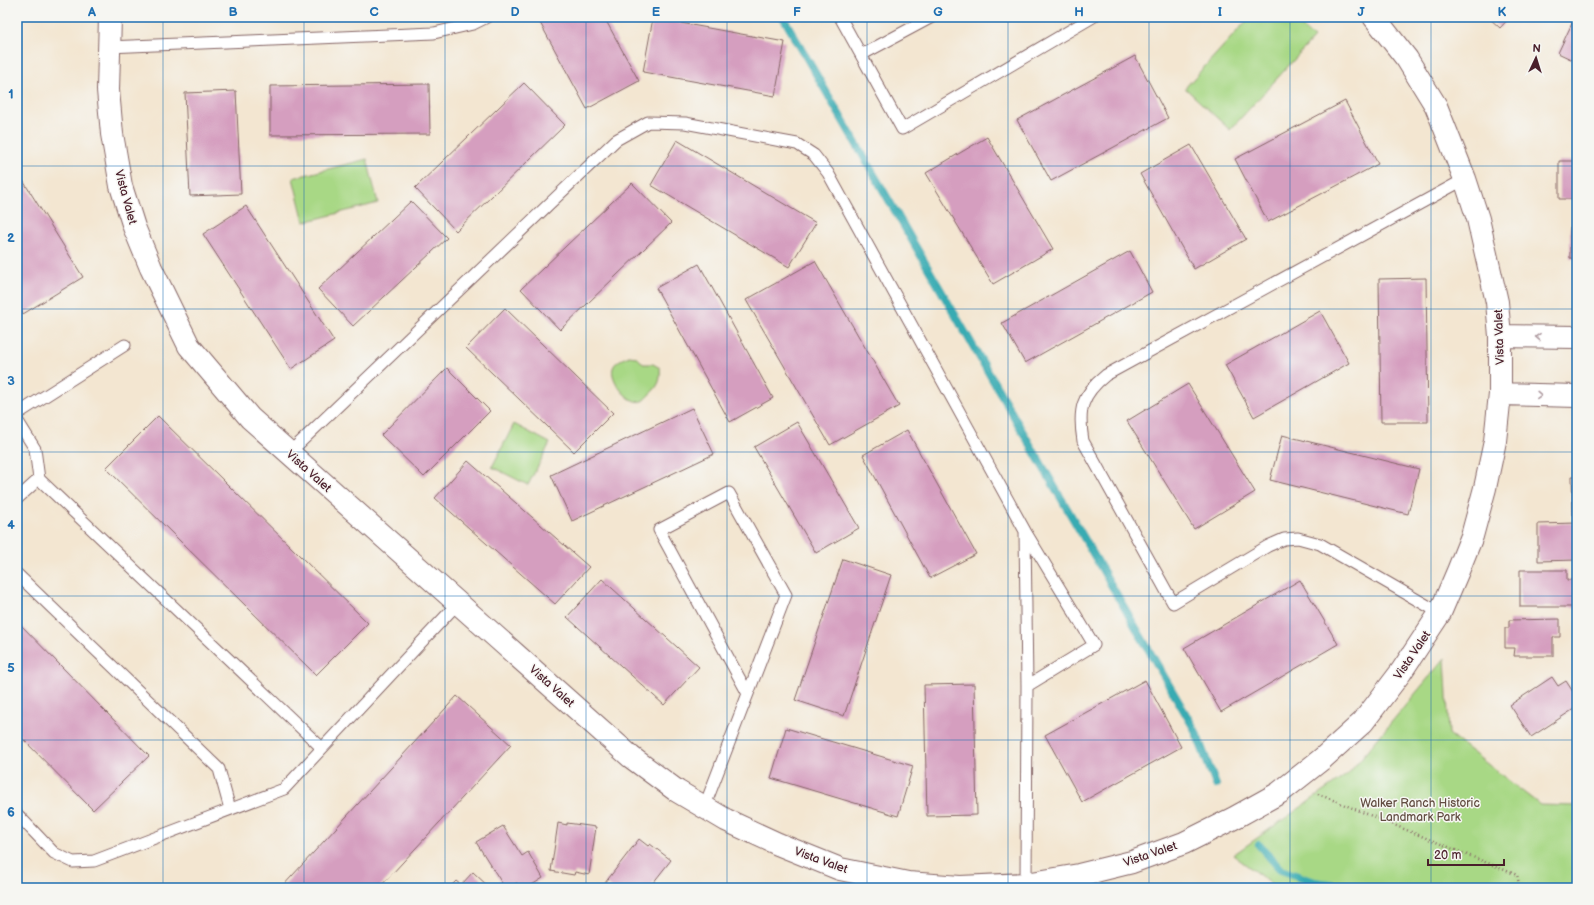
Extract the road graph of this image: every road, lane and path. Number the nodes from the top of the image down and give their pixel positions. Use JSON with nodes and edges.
{"nodes":[{"id":1,"x":110,"y":17,"type":"edge"},
{"id":2,"x":487,"y":17,"type":"edge"},
{"id":3,"x":840,"y":17,"type":"edge"},
{"id":4,"x":932,"y":17,"type":"edge"},
{"id":5,"x":1093,"y":17,"type":"edge"},
{"id":6,"x":1374,"y":17,"type":"edge"},
{"id":7,"x":108,"y":47,"type":"junction"},
{"id":8,"x":861,"y":55,"type":"junction"},
{"id":9,"x":1465,"y":179,"type":"junction"},
{"id":10,"x":1500,"y":336,"type":"junction"},
{"id":11,"x":1577,"y":337,"type":"edge"},
{"id":12,"x":125,"y":345,"type":"dead end"},
{"id":13,"x":1500,"y":394,"type":"junction"},
{"id":14,"x":1577,"y":396,"type":"edge"},
{"id":15,"x":17,"y":414,"type":"edge"},
{"id":16,"x":17,"y":420,"type":"edge"},
{"id":17,"x":289,"y":453,"type":"junction"},
{"id":18,"x":38,"y":479,"type":"junction"},
{"id":19,"x":17,"y":499,"type":"edge"},
{"id":20,"x":1025,"y":531,"type":"junction"},
{"id":21,"x":17,"y":574,"type":"edge"},
{"id":22,"x":458,"y":603,"type":"junction"},
{"id":23,"x":1440,"y":613,"type":"junction"},
{"id":24,"x":1027,"y":686,"type":"junction"},
{"id":25,"x":748,"y":694,"type":"junction"},
{"id":26,"x":322,"y":748,"type":"junction"},
{"id":27,"x":1292,"y":783,"type":"junction"},
{"id":28,"x":704,"y":808,"type":"junction"},
{"id":29,"x":230,"y":809,"type":"junction"},
{"id":30,"x":17,"y":814,"type":"edge"},
{"id":31,"x":858,"y":880,"type":"edge"},
{"id":32,"x":1026,"y":884,"type":"junction"},
{"id":33,"x":907,"y":885,"type":"edge"},
{"id":34,"x":1520,"y":888,"type":"edge"}],
"edges":[{"from":1,"to":7,"type":"street","name":"Vista Valet"},
{"from":2,"to":7,"type":"lane"},
{"from":3,"to":8,"type":"lane"},
{"from":4,"to":8,"type":"lane"},
{"from":5,"to":8,"type":"lane"},
{"from":6,"to":9,"type":"street","name":"Vista Valet"},
{"from":7,"to":17,"type":"street","name":"Vista Valet"},
{"from":9,"to":10,"type":"street","name":"Vista Valet"},
{"from":9,"to":23,"type":"lane"},
{"from":11,"to":10,"type":"street","one_way":true},
{"from":10,"to":13,"type":"street","name":"Vista Valet"},
{"from":12,"to":15,"type":"lane"},
{"from":13,"to":14,"type":"street","one_way":true},
{"from":13,"to":23,"type":"street","name":"Vista Valet"},
{"from":16,"to":18,"type":"lane"},
{"from":17,"to":20,"type":"lane"},
{"from":17,"to":22,"type":"street","name":"Vista Valet"},
{"from":18,"to":19,"type":"lane"},
{"from":18,"to":26,"type":"lane"},
{"from":20,"to":24,"type":"lane"},
{"from":20,"to":24,"type":"lane"},
{"from":21,"to":29,"type":"lane"},
{"from":22,"to":26,"type":"lane"},
{"from":22,"to":28,"type":"street","name":"Vista Valet"},
{"from":23,"to":27,"type":"street","name":"Vista Valet"},
{"from":24,"to":32,"type":"lane"},
{"from":25,"to":25,"type":"lane"},
{"from":25,"to":28,"type":"lane"},
{"from":26,"to":29,"type":"lane"},
{"from":27,"to":32,"type":"street","name":"Vista Valet"},
{"from":27,"to":34,"type":"path"},
{"from":28,"to":31,"type":"street","name":"Vista Valet"},
{"from":29,"to":30,"type":"lane"},
{"from":31,"to":33,"type":"street","name":"Vista Valet"},
{"from":32,"to":33,"type":"street","name":"Vista Valet"}]}
